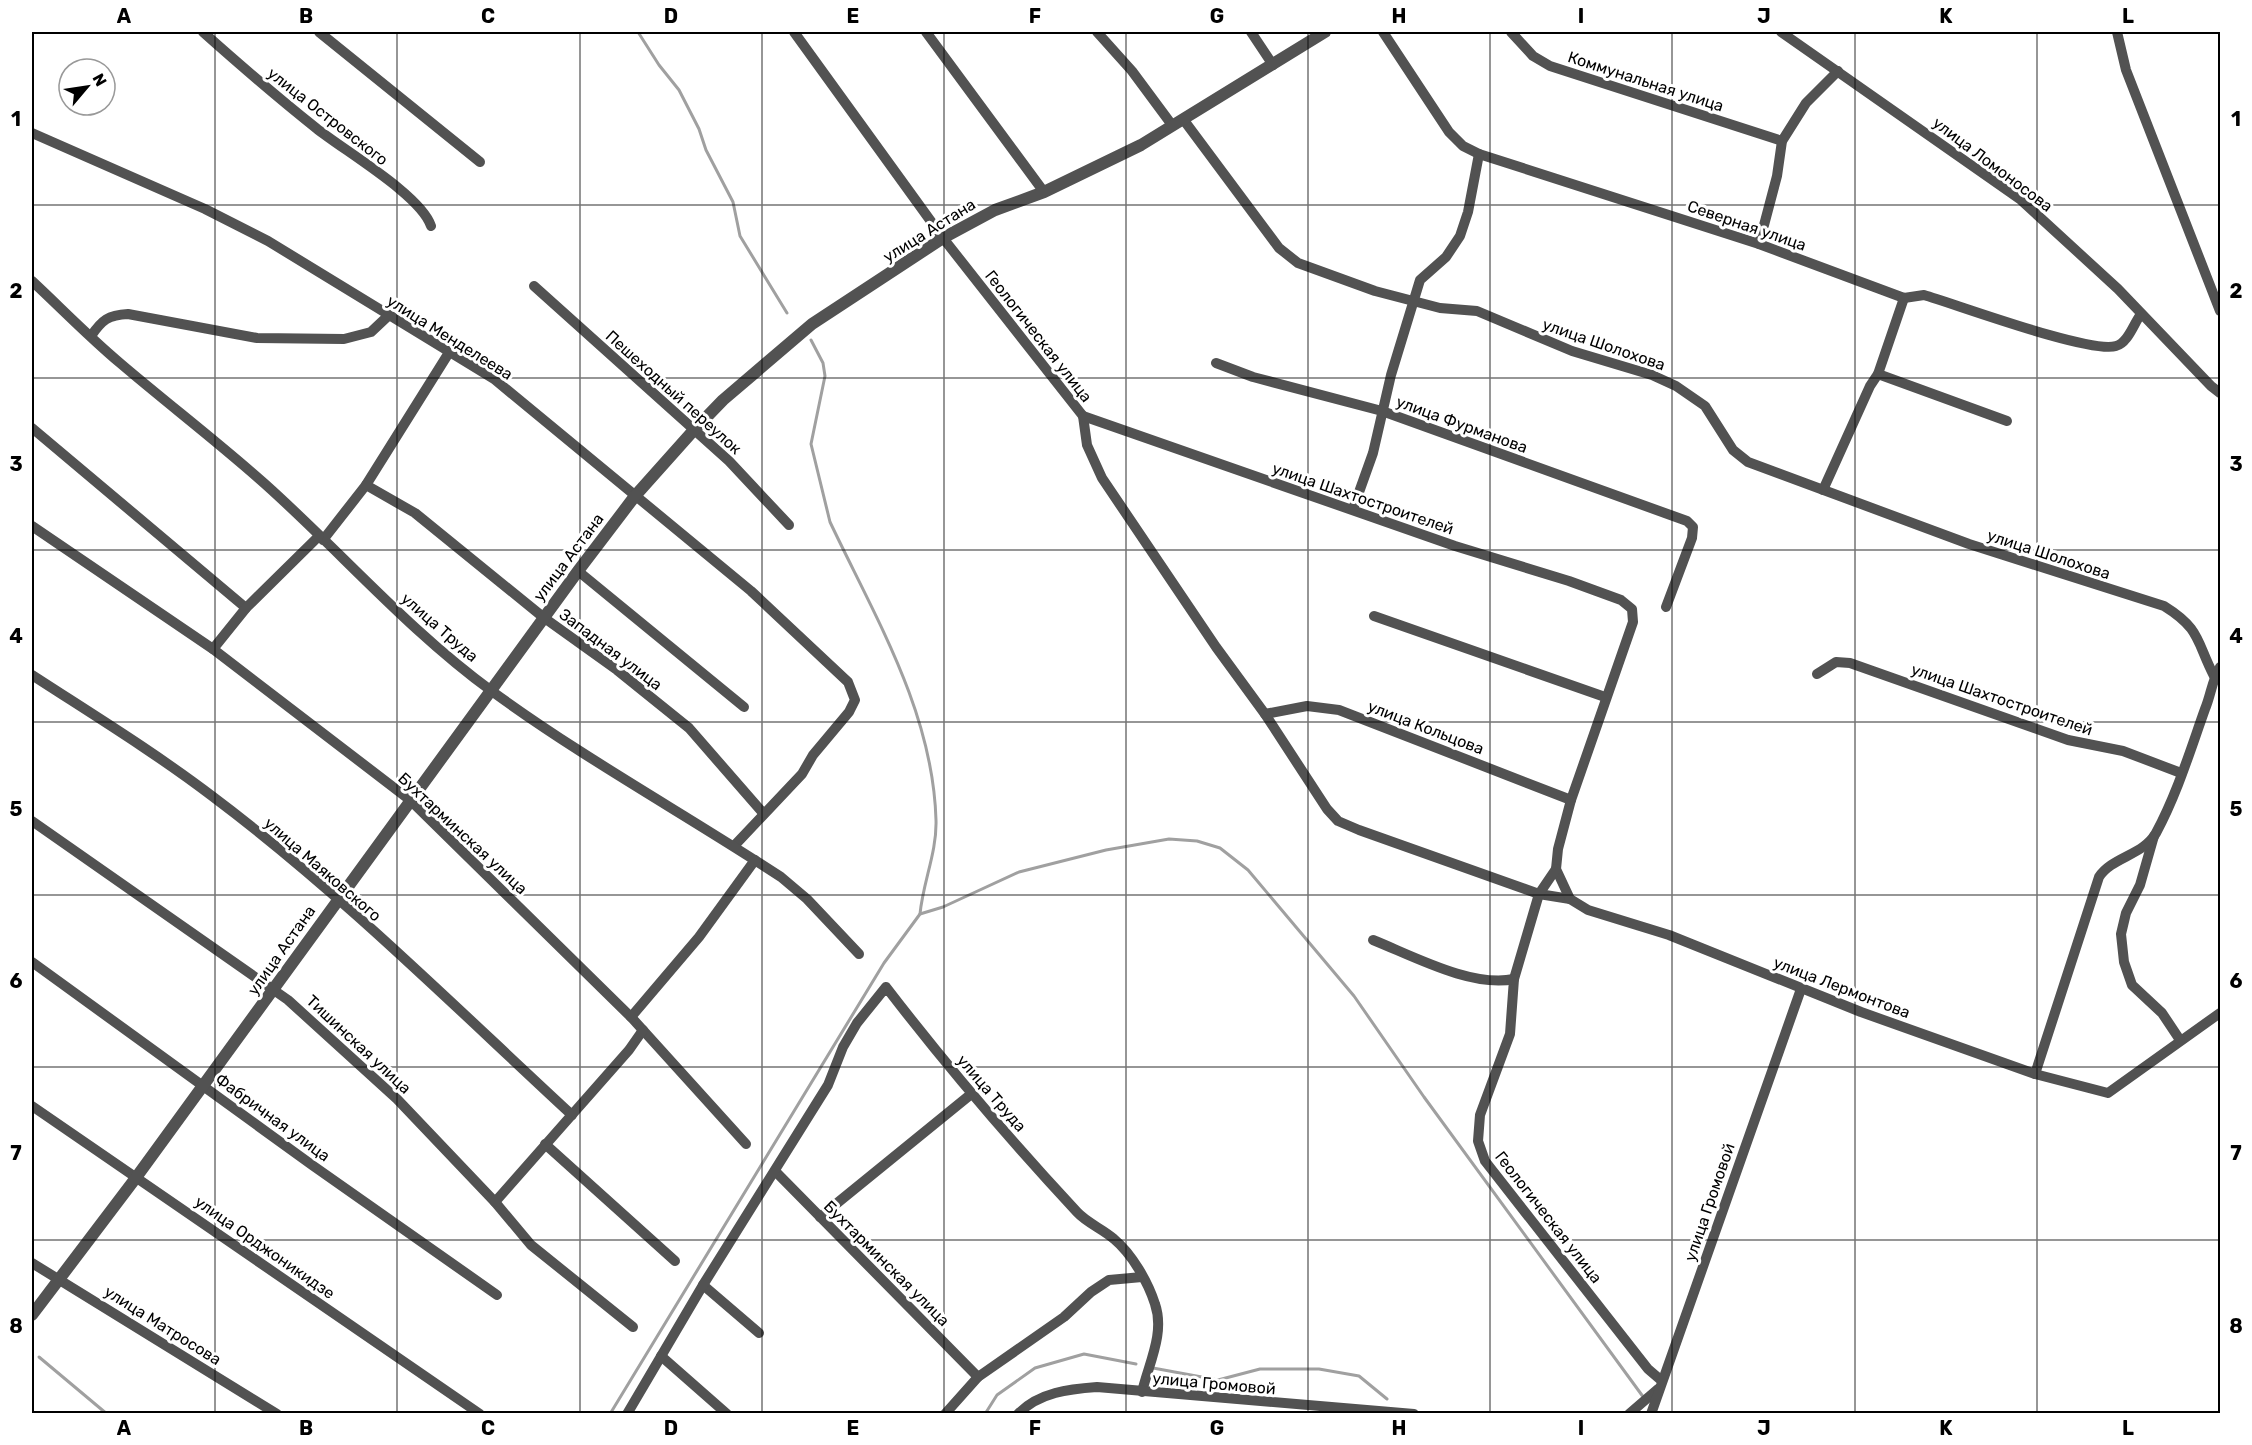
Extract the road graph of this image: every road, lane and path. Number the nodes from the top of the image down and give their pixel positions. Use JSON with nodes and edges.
{"nodes":[{"id":1,"x":203,"y":32,"type":"edge"},
{"id":2,"x":319,"y":32,"type":"edge"},
{"id":3,"x":794,"y":32,"type":"edge"},
{"id":4,"x":926,"y":32,"type":"edge"},
{"id":5,"x":1097,"y":32,"type":"edge"},
{"id":6,"x":1251,"y":32,"type":"edge"},
{"id":7,"x":1325,"y":32,"type":"edge"},
{"id":8,"x":1383,"y":32,"type":"edge"},
{"id":9,"x":1511,"y":32,"type":"edge"},
{"id":10,"x":1781,"y":32,"type":"edge"},
{"id":11,"x":2117,"y":32,"type":"edge"},
{"id":12,"x":1273,"y":65,"type":"junction"},
{"id":13,"x":1838,"y":71,"type":"junction"},
{"id":14,"x":1178,"y":122,"type":"junction"},
{"id":15,"x":32,"y":133,"type":"edge"},
{"id":16,"x":1782,"y":141,"type":"junction"},
{"id":17,"x":1479,"y":154,"type":"junction"},
{"id":18,"x":480,"y":162,"type":"dead end"},
{"id":19,"x":1044,"y":192,"type":"junction"},
{"id":20,"x":430,"y":226,"type":"dead end"},
{"id":21,"x":943,"y":238,"type":"junction"},
{"id":22,"x":1759,"y":244,"type":"junction"},
{"id":23,"x":32,"y":281,"type":"edge"},
{"id":24,"x":534,"y":286,"type":"dead end"},
{"id":25,"x":1904,"y":298,"type":"junction"},
{"id":26,"x":1415,"y":302,"type":"junction"},
{"id":27,"x":2220,"y":311,"type":"edge"},
{"id":28,"x":2141,"y":314,"type":"junction"},
{"id":29,"x":388,"y":316,"type":"junction"},
{"id":30,"x":91,"y":336,"type":"junction"},
{"id":31,"x":450,"y":351,"type":"junction"},
{"id":32,"x":1216,"y":363,"type":"dead end"},
{"id":33,"x":1878,"y":374,"type":"junction"},
{"id":34,"x":2220,"y":393,"type":"edge"},
{"id":35,"x":1382,"y":411,"type":"junction"},
{"id":36,"x":1083,"y":416,"type":"junction"},
{"id":37,"x":2007,"y":422,"type":"dead end"},
{"id":38,"x":32,"y":428,"type":"edge"},
{"id":39,"x":693,"y":431,"type":"junction"},
{"id":40,"x":366,"y":485,"type":"junction"},
{"id":41,"x":1823,"y":490,"type":"junction"},
{"id":42,"x":635,"y":496,"type":"junction"},
{"id":43,"x":1353,"y":509,"type":"junction"},
{"id":44,"x":789,"y":525,"type":"dead end"},
{"id":45,"x":32,"y":526,"type":"edge"},
{"id":46,"x":321,"y":538,"type":"junction"},
{"id":47,"x":578,"y":571,"type":"junction"},
{"id":48,"x":246,"y":608,"type":"junction"},
{"id":49,"x":1666,"y":608,"type":"dead end"},
{"id":50,"x":1374,"y":616,"type":"dead end"},
{"id":51,"x":543,"y":617,"type":"junction"},
{"id":52,"x":213,"y":649,"type":"junction"},
{"id":53,"x":2217,"y":671,"type":"edge"},
{"id":54,"x":1817,"y":674,"type":"dead end"},
{"id":55,"x":32,"y":675,"type":"edge"},
{"id":56,"x":492,"y":691,"type":"junction"},
{"id":57,"x":1605,"y":697,"type":"junction"},
{"id":58,"x":744,"y":707,"type":"dead end"},
{"id":59,"x":1265,"y":714,"type":"junction"},
{"id":60,"x":2181,"y":773,"type":"junction"},
{"id":61,"x":410,"y":800,"type":"junction"},
{"id":62,"x":1571,"y":800,"type":"junction"},
{"id":63,"x":763,"y":813,"type":"junction"},
{"id":64,"x":32,"y":821,"type":"edge"},
{"id":65,"x":1338,"y":821,"type":"joint"},
{"id":66,"x":2154,"y":836,"type":"junction"},
{"id":67,"x":734,"y":846,"type":"junction"},
{"id":68,"x":755,"y":860,"type":"junction"},
{"id":69,"x":1556,"y":870,"type":"junction"},
{"id":70,"x":1539,"y":894,"type":"junction"},
{"id":71,"x":338,"y":899,"type":"junction"},
{"id":72,"x":1570,"y":899,"type":"junction"},
{"id":73,"x":1373,"y":940,"type":"dead end"},
{"id":74,"x":859,"y":954,"type":"dead end"},
{"id":75,"x":32,"y":962,"type":"edge"},
{"id":76,"x":1514,"y":979,"type":"junction"},
{"id":77,"x":274,"y":989,"type":"junction"},
{"id":78,"x":1801,"y":989,"type":"junction"},
{"id":79,"x":2220,"y":1013,"type":"edge"},
{"id":80,"x":631,"y":1017,"type":"junction"},
{"id":81,"x":643,"y":1030,"type":"junction"},
{"id":82,"x":2180,"y":1040,"type":"junction"},
{"id":83,"x":2035,"y":1074,"type":"junction"},
{"id":84,"x":204,"y":1085,"type":"junction"},
{"id":85,"x":970,"y":1095,"type":"junction"},
{"id":86,"x":32,"y":1106,"type":"edge"},
{"id":87,"x":572,"y":1115,"type":"junction"},
{"id":88,"x":545,"y":1144,"type":"junction"},
{"id":89,"x":746,"y":1144,"type":"dead end"},
{"id":90,"x":775,"y":1171,"type":"junction"},
{"id":91,"x":135,"y":1179,"type":"junction"},
{"id":92,"x":495,"y":1202,"type":"junction"},
{"id":93,"x":820,"y":1217,"type":"junction"},
{"id":94,"x":675,"y":1261,"type":"dead end"},
{"id":95,"x":32,"y":1263,"type":"edge"},
{"id":96,"x":1142,"y":1277,"type":"junction"},
{"id":97,"x":59,"y":1278,"type":"junction"},
{"id":98,"x":703,"y":1285,"type":"junction"},
{"id":99,"x":497,"y":1295,"type":"dead end"},
{"id":100,"x":32,"y":1315,"type":"edge"},
{"id":101,"x":633,"y":1327,"type":"dead end"},
{"id":102,"x":759,"y":1333,"type":"dead end"},
{"id":103,"x":661,"y":1356,"type":"junction"},
{"id":104,"x":978,"y":1377,"type":"junction"},
{"id":105,"x":1661,"y":1385,"type":"junction"},
{"id":106,"x":1142,"y":1392,"type":"junction"},
{"id":107,"x":277,"y":1413,"type":"edge"},
{"id":108,"x":480,"y":1413,"type":"edge"},
{"id":109,"x":627,"y":1413,"type":"edge"},
{"id":110,"x":727,"y":1413,"type":"edge"},
{"id":111,"x":945,"y":1413,"type":"edge"},
{"id":112,"x":1018,"y":1413,"type":"edge"},
{"id":113,"x":1414,"y":1413,"type":"edge"},
{"id":114,"x":1629,"y":1413,"type":"edge"},
{"id":115,"x":1651,"y":1413,"type":"edge"}],
"edges":[{"from":1,"to":20,"type":"street","name":"улица Островского"},
{"from":2,"to":18,"type":"street"},
{"from":3,"to":21,"type":"street","name":"Геологическая улица"},
{"from":4,"to":19,"type":"street"},
{"from":5,"to":14,"type":"street","name":"улица Шолохова"},
{"from":6,"to":12,"type":"street"},
{"from":7,"to":12,"type":"street","name":"улица Астана"},
{"from":8,"to":17,"type":"street","name":"Северная улица"},
{"from":9,"to":16,"type":"street","name":"Коммунальная улица"},
{"from":10,"to":13,"type":"street","name":"улица Ломоносова"},
{"from":11,"to":27,"type":"street"},
{"from":12,"to":14,"type":"street","name":"улица Астана"},
{"from":13,"to":16,"type":"street"},
{"from":13,"to":28,"type":"street","name":"улица Ломоносова"},
{"from":14,"to":19,"type":"street","name":"улица Астана"},
{"from":14,"to":26,"type":"street","name":"улица Шолохова"},
{"from":15,"to":29,"type":"street","name":"улица Менделеева"},
{"from":16,"to":22,"type":"street"},
{"from":17,"to":22,"type":"street","name":"Северная улица"},
{"from":17,"to":26,"type":"street"},
{"from":19,"to":21,"type":"street","name":"улица Астана"},
{"from":21,"to":36,"type":"street","name":"Геологическая улица"},
{"from":21,"to":39,"type":"street","name":"улица Астана"},
{"from":22,"to":25,"type":"street","name":"Северная улица"},
{"from":23,"to":30,"type":"street","name":"улица Труда"},
{"from":24,"to":39,"type":"street","name":"Пешеходный переулок"},
{"from":25,"to":28,"type":"street","name":"Северная улица"},
{"from":25,"to":33,"type":"street"},
{"from":26,"to":35,"type":"street"},
{"from":26,"to":41,"type":"street","name":"улица Шолохова"},
{"from":28,"to":34,"type":"street","name":"улица Ломоносова"},
{"from":29,"to":30,"type":"street"},
{"from":29,"to":31,"type":"street","name":"улица Менделеева"},
{"from":30,"to":46,"type":"street","name":"улица Труда"},
{"from":31,"to":40,"type":"street"},
{"from":31,"to":42,"type":"street","name":"улица Менделеева"},
{"from":32,"to":35,"type":"street","name":"улица Фурманова"},
{"from":33,"to":37,"type":"street"},
{"from":33,"to":41,"type":"street"},
{"from":35,"to":43,"type":"street"},
{"from":35,"to":49,"type":"street","name":"улица Фурманова"},
{"from":36,"to":43,"type":"street","name":"улица Шахтостроителей"},
{"from":36,"to":59,"type":"street","name":"Геологическая улица"},
{"from":38,"to":48,"type":"street"},
{"from":39,"to":42,"type":"street","name":"улица Астана"},
{"from":39,"to":44,"type":"street","name":"Пешеходный переулок"},
{"from":40,"to":46,"type":"street"},
{"from":40,"to":51,"type":"street","name":"Западная улица"},
{"from":41,"to":53,"type":"street","name":"улица Шолохова"},
{"from":42,"to":47,"type":"street","name":"улица Астана"},
{"from":42,"to":63,"type":"street","name":"улица Менделеева"},
{"from":43,"to":57,"type":"street","name":"улица Шахтостроителей"},
{"from":45,"to":52,"type":"street","name":"Бухтарминская улица"},
{"from":46,"to":48,"type":"street"},
{"from":46,"to":56,"type":"street","name":"улица Труда"},
{"from":47,"to":51,"type":"street","name":"улица Астана"},
{"from":47,"to":58,"type":"street"},
{"from":48,"to":52,"type":"street"},
{"from":50,"to":57,"type":"street"},
{"from":51,"to":56,"type":"street","name":"улица Астана"},
{"from":51,"to":63,"type":"street","name":"Западная улица"},
{"from":52,"to":61,"type":"street","name":"Бухтарминская улица"},
{"from":53,"to":60,"type":"street"},
{"from":54,"to":60,"type":"street","name":"улица Шахтостроителей"},
{"from":55,"to":71,"type":"street","name":"улица Маяковского"},
{"from":56,"to":61,"type":"street","name":"улица Астана"},
{"from":56,"to":67,"type":"street","name":"улица Труда"},
{"from":57,"to":62,"type":"street"},
{"from":59,"to":62,"type":"street","name":"улица Кольцова"},
{"from":59,"to":65,"type":"street","name":"Геологическая улица"},
{"from":60,"to":66,"type":"street"},
{"from":61,"to":71,"type":"street","name":"улица Астана"},
{"from":61,"to":80,"type":"street","name":"Бухтарминская улица"},
{"from":62,"to":69,"type":"street"},
{"from":63,"to":67,"type":"street"},
{"from":64,"to":77,"type":"street","name":"Тишинская улица"},
{"from":65,"to":70,"type":"street","name":"улица Лермонтова"},
{"from":66,"to":82,"type":"street"},
{"from":66,"to":83,"type":"street"},
{"from":67,"to":68,"type":"street","name":"улица Труда"},
{"from":68,"to":74,"type":"street","name":"улица Труда"},
{"from":68,"to":80,"type":"street"},
{"from":69,"to":70,"type":"street","name":"Геологическая улица"},
{"from":69,"to":72,"type":"street"},
{"from":70,"to":72,"type":"street","name":"улица Лермонтова"},
{"from":70,"to":76,"type":"street","name":"Геологическая улица"},
{"from":71,"to":77,"type":"street","name":"улица Астана"},
{"from":71,"to":87,"type":"street","name":"улица Маяковского"},
{"from":72,"to":78,"type":"street","name":"улица Лермонтова"},
{"from":73,"to":76,"type":"street"},
{"from":75,"to":84,"type":"street","name":"Фабричная улица"},
{"from":76,"to":105,"type":"street","name":"Геологическая улица"},
{"from":77,"to":84,"type":"street","name":"улица Астана"},
{"from":77,"to":92,"type":"street","name":"Тишинская улица"},
{"from":78,"to":83,"type":"street","name":"улица Лермонтова"},
{"from":78,"to":105,"type":"street","name":"улица Громовой"},
{"from":79,"to":82,"type":"street"},
{"from":80,"to":81,"type":"street","name":"Бухтарминская улица"},
{"from":81,"to":87,"type":"street"},
{"from":81,"to":89,"type":"street","name":"Бухтарминская улица"},
{"from":82,"to":83,"type":"street","name":"улица Лермонтова"},
{"from":84,"to":91,"type":"street","name":"улица Астана"},
{"from":84,"to":99,"type":"street","name":"Фабричная улица"},
{"from":85,"to":90,"type":"street","name":"улица Труда"},
{"from":85,"to":93,"type":"street"},
{"from":85,"to":96,"type":"street","name":"улица Труда"},
{"from":86,"to":91,"type":"street","name":"улица Орджоникидзе"},
{"from":87,"to":88,"type":"street"},
{"from":88,"to":92,"type":"street"},
{"from":88,"to":94,"type":"street"},
{"from":90,"to":93,"type":"street","name":"Бухтарминская улица"},
{"from":90,"to":98,"type":"street"},
{"from":91,"to":97,"type":"street","name":"улица Астана"},
{"from":91,"to":108,"type":"street","name":"улица Орджоникидзе"},
{"from":92,"to":101,"type":"street","name":"Тишинская улица"},
{"from":93,"to":104,"type":"street","name":"Бухтарминская улица"},
{"from":95,"to":97,"type":"street","name":"улица Матросова"},
{"from":96,"to":104,"type":"street"},
{"from":96,"to":106,"type":"street","name":"улица Труда"},
{"from":97,"to":100,"type":"street","name":"улица Астана"},
{"from":97,"to":107,"type":"street","name":"улица Матросова"},
{"from":98,"to":102,"type":"street"},
{"from":98,"to":103,"type":"street"},
{"from":103,"to":109,"type":"street"},
{"from":103,"to":110,"type":"street"},
{"from":104,"to":111,"type":"street"},
{"from":105,"to":114,"type":"street"},
{"from":105,"to":115,"type":"street","name":"улица Громовой"},
{"from":106,"to":112,"type":"street","name":"улица Громовой"},
{"from":106,"to":113,"type":"street","name":"улица Громовой"}]}
